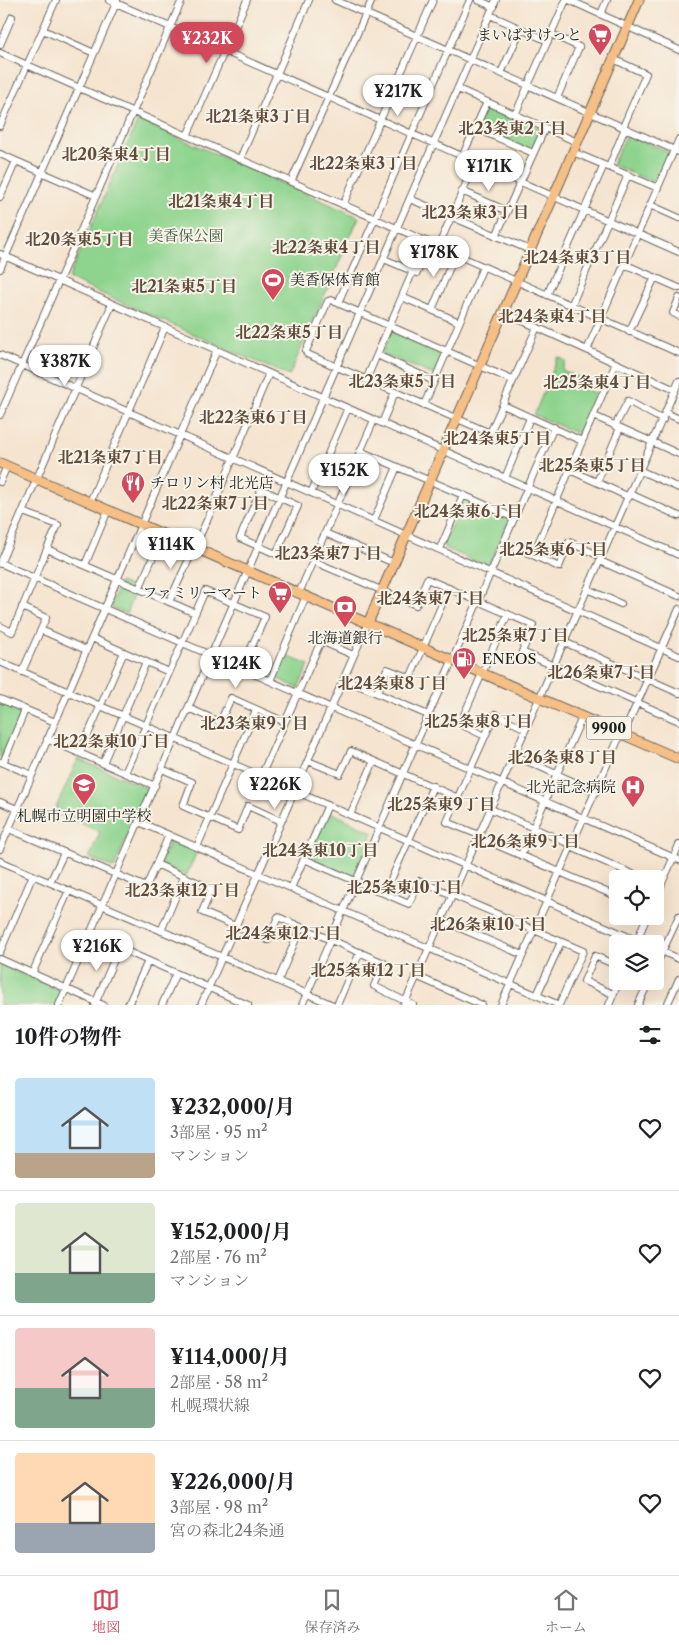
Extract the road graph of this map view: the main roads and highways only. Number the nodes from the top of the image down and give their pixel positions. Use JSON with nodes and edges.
{"nodes":[{"id":1,"x":639,"y":0,"type":"edge"},
{"id":2,"x":3,"y":465,"type":"edge"},
{"id":3,"x":368,"y":623,"type":"junction"},
{"id":4,"x":679,"y":759,"type":"edge"}],
"edges":[{"from":1,"to":3,"type":"main road"},
{"from":2,"to":3,"type":"main road"},
{"from":3,"to":4,"type":"main road","number":"9900"}]}
